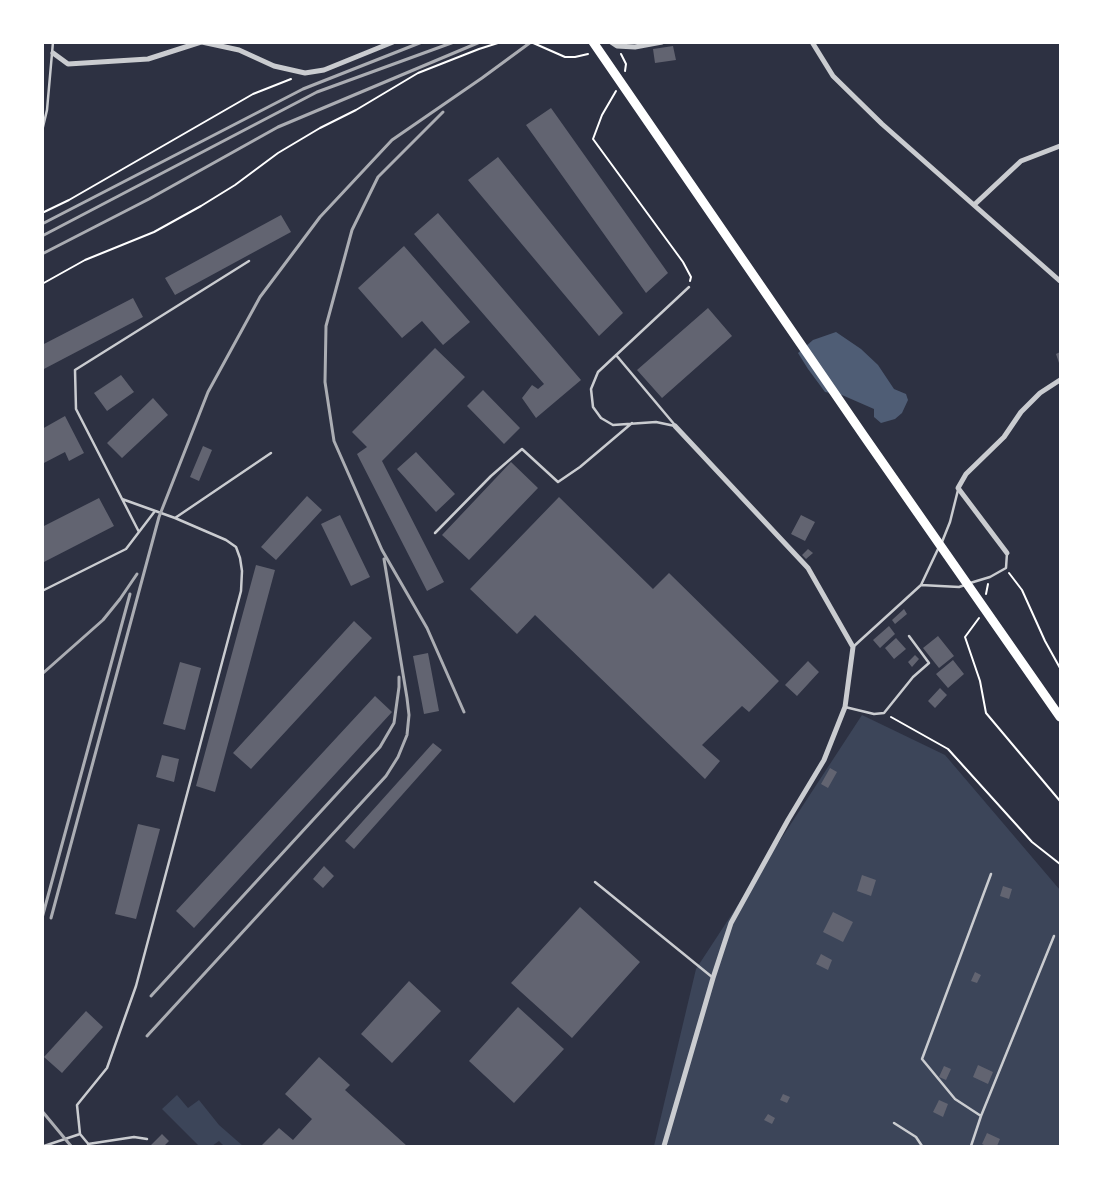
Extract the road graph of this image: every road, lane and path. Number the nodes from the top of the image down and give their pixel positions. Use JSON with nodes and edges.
{"nodes":[{"id":1,"x":53,"y":42,"type":"edge"},
{"id":2,"x":201,"y":42,"type":"edge"},
{"id":3,"x":393,"y":42,"type":"edge"},
{"id":4,"x":501,"y":42,"type":"edge"},
{"id":5,"x":531,"y":42,"type":"edge"},
{"id":6,"x":593,"y":42,"type":"edge"},
{"id":7,"x":611,"y":42,"type":"edge"},
{"id":8,"x":662,"y":42,"type":"edge"},
{"id":9,"x":812,"y":42,"type":"edge"},
{"id":10,"x":617,"y":46,"type":"junction"},
{"id":11,"x":53,"y":53,"type":"junction"},
{"id":12,"x":592,"y":53,"type":"dead end"},
{"id":13,"x":305,"y":73,"type":"junction"},
{"id":14,"x":625,"y":74,"type":"dead end"},
{"id":15,"x":618,"y":87,"type":"dead end"},
{"id":16,"x":42,"y":131,"type":"edge"},
{"id":17,"x":1060,"y":146,"type":"edge"},
{"id":18,"x":974,"y":205,"type":"junction"},
{"id":19,"x":42,"y":213,"type":"edge"},
{"id":20,"x":249,"y":261,"type":"dead end"},
{"id":21,"x":1060,"y":281,"type":"edge"},
{"id":22,"x":42,"y":284,"type":"edge"},
{"id":23,"x":689,"y":287,"type":"joint"},
{"id":24,"x":616,"y":355,"type":"junction"},
{"id":25,"x":1060,"y":380,"type":"edge"},
{"id":26,"x":632,"y":423,"type":"junction"},
{"id":27,"x":675,"y":426,"type":"junction"},
{"id":28,"x":271,"y":453,"type":"dead end"},
{"id":29,"x":958,"y":488,"type":"junction"},
{"id":30,"x":122,"y":498,"type":"junction"},
{"id":31,"x":155,"y":510,"type":"junction"},
{"id":32,"x":175,"y":518,"type":"junction"},
{"id":33,"x":138,"y":532,"type":"junction"},
{"id":34,"x":435,"y":533,"type":"dead end"},
{"id":35,"x":1007,"y":553,"type":"joint"},
{"id":36,"x":1006,"y":568,"type":"junction"},
{"id":37,"x":990,"y":577,"type":"junction"},
{"id":38,"x":922,"y":585,"type":"junction"},
{"id":39,"x":42,"y":591,"type":"edge"},
{"id":40,"x":985,"y":596,"type":"dead end"},
{"id":41,"x":981,"y":615,"type":"dead end"},
{"id":42,"x":909,"y":636,"type":"dead end"},
{"id":43,"x":853,"y":647,"type":"junction"},
{"id":44,"x":1060,"y":668,"type":"edge"},
{"id":45,"x":845,"y":707,"type":"junction"},
{"id":46,"x":884,"y":713,"type":"junction"},
{"id":47,"x":1060,"y":717,"type":"edge"},
{"id":48,"x":1060,"y":801,"type":"edge"},
{"id":49,"x":1060,"y":864,"type":"edge"},
{"id":50,"x":991,"y":874,"type":"dead end"},
{"id":51,"x":595,"y":882,"type":"dead end"},
{"id":52,"x":1054,"y":936,"type":"dead end"},
{"id":53,"x":713,"y":978,"type":"junction"},
{"id":54,"x":981,"y":1116,"type":"junction"},
{"id":55,"x":894,"y":1123,"type":"dead end"},
{"id":56,"x":80,"y":1134,"type":"junction"},
{"id":57,"x":146,"y":1139,"type":"dead end"},
{"id":58,"x":89,"y":1145,"type":"edge"},
{"id":59,"x":44,"y":1146,"type":"edge"},
{"id":60,"x":664,"y":1146,"type":"edge"},
{"id":61,"x":922,"y":1146,"type":"edge"},
{"id":62,"x":971,"y":1146,"type":"edge"}],
"edges":[{"from":1,"to":11,"type":"lane"},
{"from":2,"to":11,"type":"street"},
{"from":2,"to":13,"type":"street"},
{"from":3,"to":13,"type":"street"},
{"from":4,"to":22,"type":"path"},
{"from":5,"to":12,"type":"path"},
{"from":6,"to":47,"type":"highway"},
{"from":7,"to":10,"type":"street"},
{"from":8,"to":10,"type":"street"},
{"from":9,"to":18,"type":"street"},
{"from":10,"to":14,"type":"path"},
{"from":11,"to":16,"type":"lane"},
{"from":13,"to":19,"type":"path"},
{"from":15,"to":23,"type":"path"},
{"from":17,"to":18,"type":"street"},
{"from":18,"to":21,"type":"street"},
{"from":20,"to":30,"type":"lane"},
{"from":23,"to":24,"type":"lane"},
{"from":24,"to":26,"type":"lane"},
{"from":24,"to":27,"type":"lane"},
{"from":25,"to":29,"type":"street"},
{"from":26,"to":27,"type":"lane"},
{"from":26,"to":34,"type":"lane"},
{"from":27,"to":43,"type":"street"},
{"from":28,"to":32,"type":"lane"},
{"from":29,"to":35,"type":"street"},
{"from":29,"to":38,"type":"lane"},
{"from":30,"to":31,"type":"lane"},
{"from":30,"to":33,"type":"lane"},
{"from":31,"to":32,"type":"lane"},
{"from":31,"to":33,"type":"lane"},
{"from":32,"to":56,"type":"lane"},
{"from":33,"to":39,"type":"lane"},
{"from":35,"to":36,"type":"lane"},
{"from":36,"to":37,"type":"lane"},
{"from":36,"to":44,"type":"path"},
{"from":37,"to":38,"type":"lane"},
{"from":37,"to":40,"type":"path"},
{"from":38,"to":43,"type":"lane"},
{"from":41,"to":48,"type":"path"},
{"from":42,"to":46,"type":"lane"},
{"from":43,"to":45,"type":"street"},
{"from":45,"to":46,"type":"lane"},
{"from":45,"to":53,"type":"street"},
{"from":46,"to":49,"type":"path"},
{"from":50,"to":54,"type":"lane"},
{"from":51,"to":53,"type":"lane"},
{"from":52,"to":54,"type":"lane"},
{"from":53,"to":60,"type":"street"},
{"from":54,"to":62,"type":"lane"},
{"from":55,"to":61,"type":"lane"},
{"from":56,"to":58,"type":"lane"},
{"from":56,"to":59,"type":"lane"},
{"from":57,"to":58,"type":"lane"}]}
